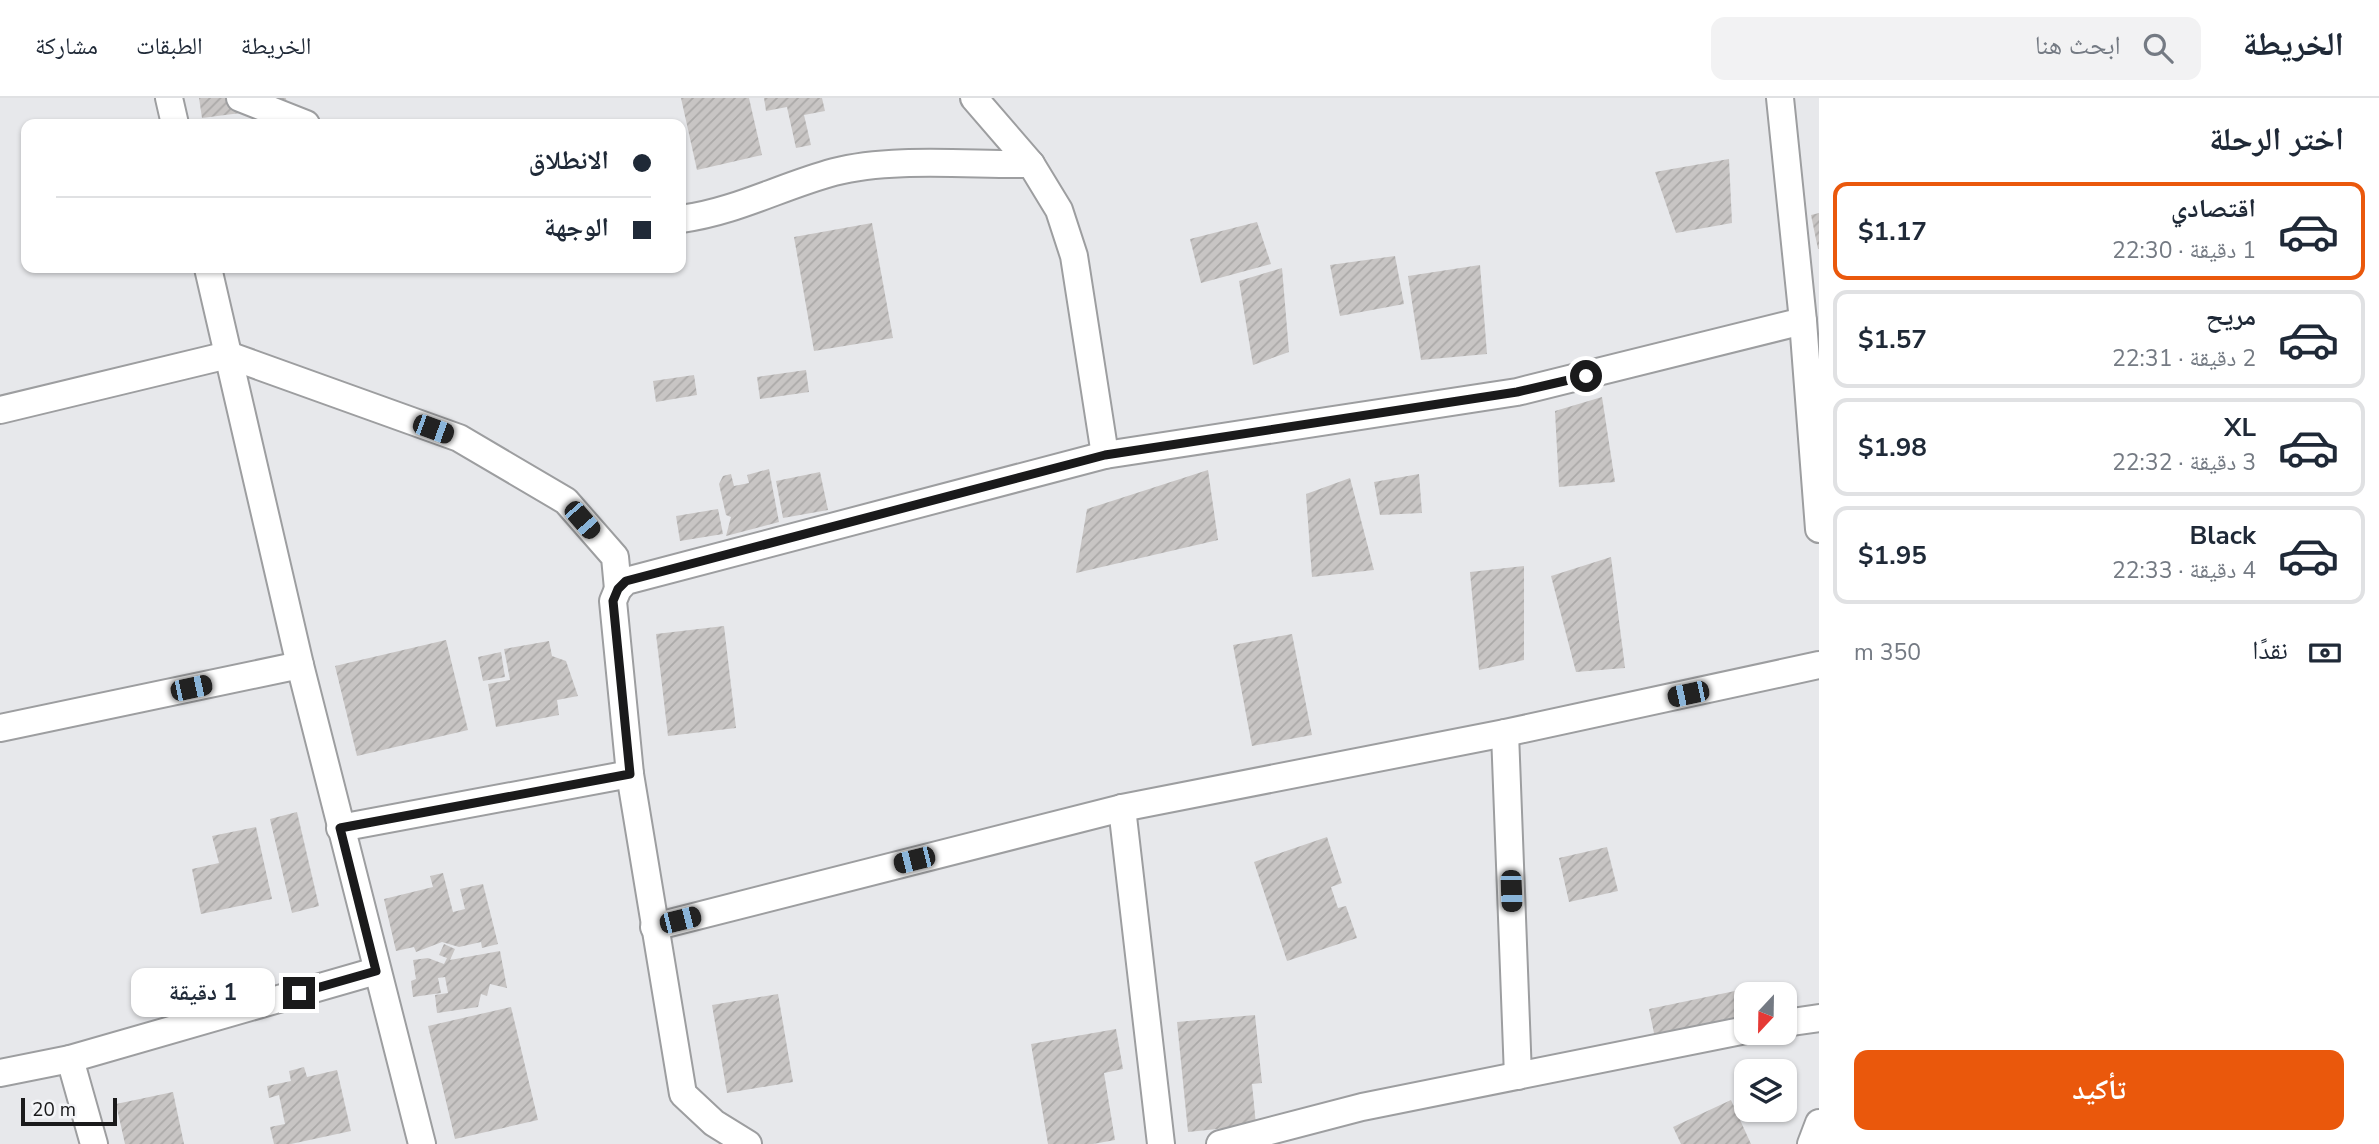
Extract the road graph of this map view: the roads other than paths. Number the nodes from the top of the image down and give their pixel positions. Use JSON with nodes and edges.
{"nodes":[{"id":1,"x":169,"y":98,"type":"edge"},
{"id":2,"x":240,"y":98,"type":"edge"},
{"id":3,"x":974,"y":98,"type":"edge"},
{"id":4,"x":1780,"y":98,"type":"edge"},
{"id":5,"x":174,"y":119,"type":"edge"},
{"id":6,"x":293,"y":119,"type":"edge"},
{"id":7,"x":1031,"y":164,"type":"junction"},
{"id":8,"x":686,"y":218,"type":"edge"},
{"id":9,"x":209,"y":273,"type":"edge"},
{"id":10,"x":1803,"y":321,"type":"junction"},
{"id":11,"x":228,"y":355,"type":"junction"},
{"id":12,"x":0,"y":410,"type":"edge"},
{"id":13,"x":1105,"y":455,"type":"junction"},
{"id":14,"x":1816,"y":462,"type":"edge"},
{"id":15,"x":1819,"y":529,"type":"edge"},
{"id":16,"x":618,"y":589,"type":"junction"},
{"id":17,"x":300,"y":665,"type":"junction"},
{"id":18,"x":1819,"y":666,"type":"edge"},
{"id":19,"x":0,"y":728,"type":"edge"},
{"id":20,"x":1505,"y":733,"type":"junction"},
{"id":21,"x":630,"y":774,"type":"junction"},
{"id":22,"x":1122,"y":807,"type":"junction"},
{"id":23,"x":340,"y":828,"type":"junction"},
{"id":24,"x":654,"y":927,"type":"junction"},
{"id":25,"x":376,"y":971,"type":"junction"},
{"id":26,"x":1819,"y":1018,"type":"edge"},
{"id":27,"x":1797,"y":1021,"type":"edge"},
{"id":28,"x":1734,"y":1032,"type":"edge"},
{"id":29,"x":70,"y":1059,"type":"junction"},
{"id":30,"x":0,"y":1073,"type":"edge"},
{"id":31,"x":1518,"y":1076,"type":"junction"},
{"id":32,"x":1819,"y":1123,"type":"edge"},
{"id":33,"x":94,"y":1144,"type":"edge"},
{"id":34,"x":422,"y":1144,"type":"edge"},
{"id":35,"x":748,"y":1144,"type":"edge"},
{"id":36,"x":1161,"y":1144,"type":"edge"},
{"id":37,"x":1220,"y":1144,"type":"edge"},
{"id":38,"x":1811,"y":1144,"type":"edge"}],
"edges":[{"from":1,"to":5,"type":"street"},
{"from":2,"to":6,"type":"street"},
{"from":3,"to":7,"type":"street"},
{"from":4,"to":10,"type":"street"},
{"from":7,"to":8,"type":"street"},
{"from":7,"to":13,"type":"street"},
{"from":9,"to":11,"type":"street"},
{"from":10,"to":13,"type":"street"},
{"from":10,"to":14,"type":"street"},
{"from":11,"to":12,"type":"street"},
{"from":11,"to":16,"type":"street"},
{"from":11,"to":17,"type":"street"},
{"from":13,"to":16,"type":"street"},
{"from":14,"to":15,"type":"street"},
{"from":16,"to":21,"type":"street"},
{"from":17,"to":19,"type":"street"},
{"from":17,"to":23,"type":"street"},
{"from":18,"to":20,"type":"street"},
{"from":20,"to":22,"type":"street"},
{"from":20,"to":31,"type":"street"},
{"from":21,"to":23,"type":"street"},
{"from":21,"to":24,"type":"street"},
{"from":22,"to":24,"type":"street"},
{"from":22,"to":36,"type":"street"},
{"from":23,"to":25,"type":"street"},
{"from":24,"to":35,"type":"street"},
{"from":25,"to":29,"type":"street"},
{"from":25,"to":34,"type":"street"},
{"from":26,"to":27,"type":"street"},
{"from":28,"to":31,"type":"street"},
{"from":29,"to":30,"type":"street"},
{"from":29,"to":33,"type":"street"},
{"from":31,"to":37,"type":"street"},
{"from":32,"to":38,"type":"street"}]}
